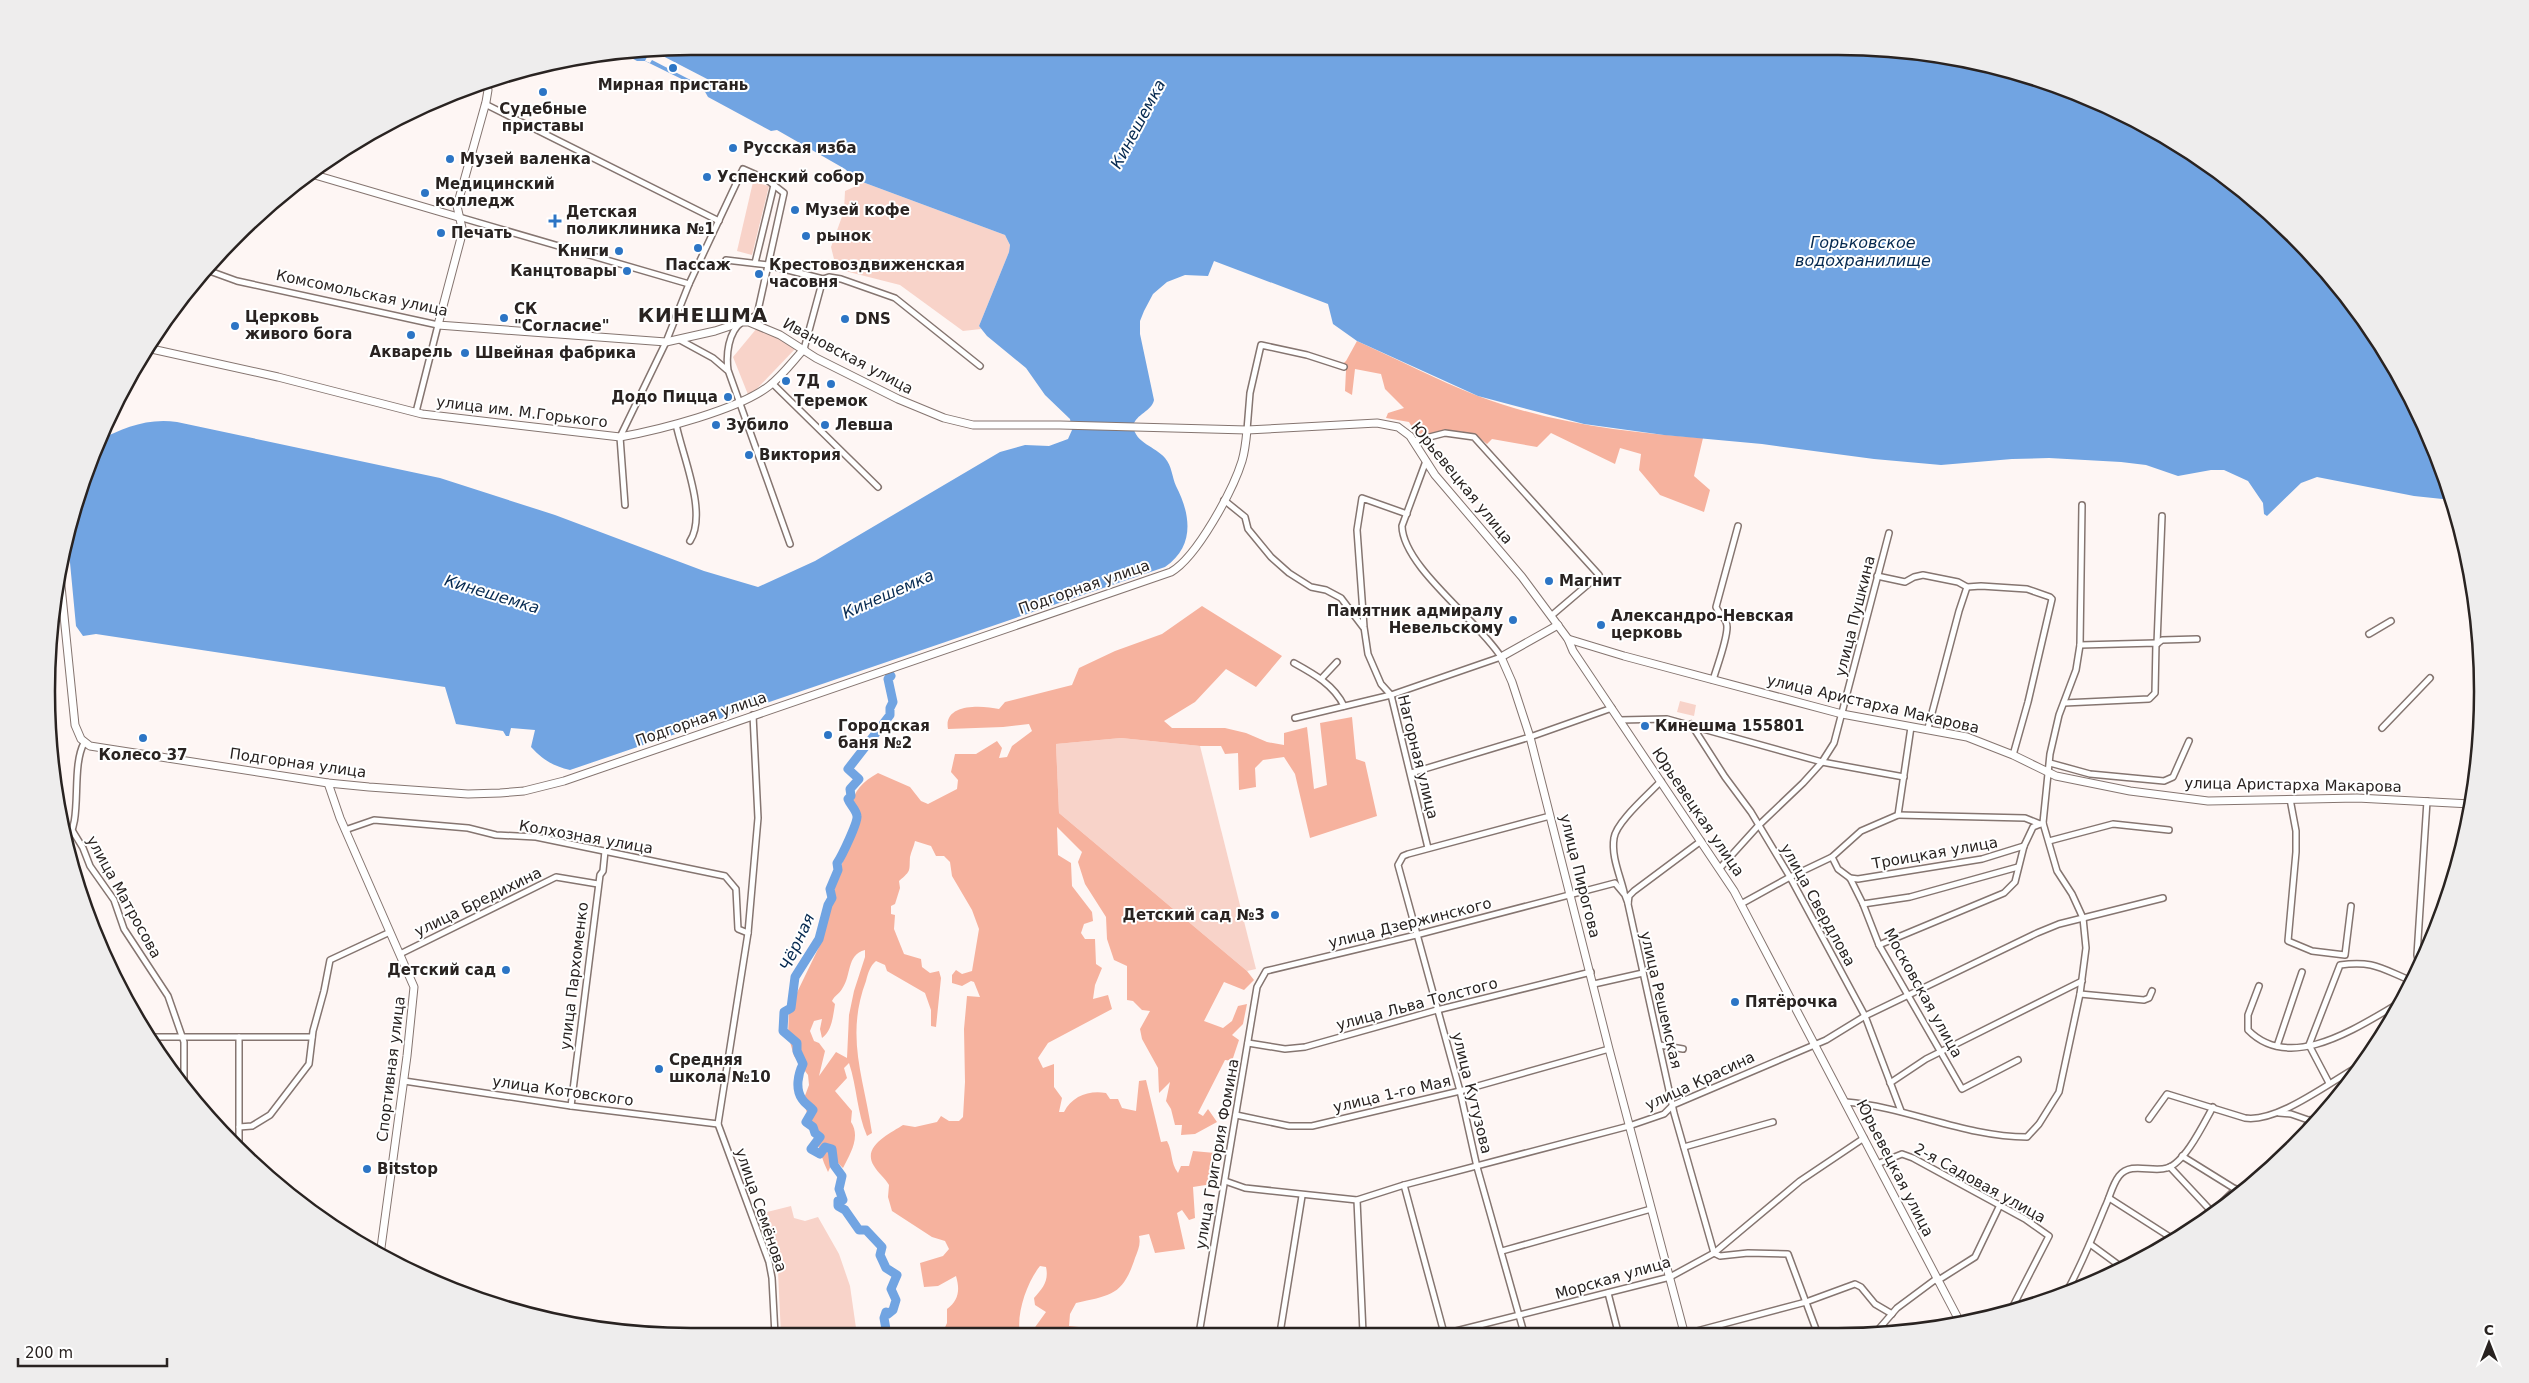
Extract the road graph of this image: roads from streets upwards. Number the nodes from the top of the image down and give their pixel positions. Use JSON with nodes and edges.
{"nodes":[{"id":1,"x":486,"y":89,"type":"edge"},
{"id":2,"x":485,"y":104,"type":"junction"},
{"id":3,"x":319,"y":176,"type":"edge"},
{"id":4,"x":774,"y":185,"type":"junction"},
{"id":5,"x":458,"y":217,"type":"junction"},
{"id":6,"x":719,"y":221,"type":"junction"},
{"id":7,"x":726,"y":260,"type":"dead end"},
{"id":8,"x":755,"y":263,"type":"junction"},
{"id":9,"x":768,"y":265,"type":"junction"},
{"id":10,"x":213,"y":272,"type":"edge"},
{"id":11,"x":824,"y":279,"type":"junction"},
{"id":12,"x":689,"y":284,"type":"junction"},
{"id":13,"x":757,"y":315,"type":"junction"},
{"id":14,"x":742,"y":322,"type":"junction"},
{"id":15,"x":438,"y":325,"type":"junction"},
{"id":16,"x":761,"y":326,"type":"junction"},
{"id":17,"x":680,"y":340,"type":"junction"},
{"id":18,"x":666,"y":342,"type":"junction"},
{"id":19,"x":804,"y":349,"type":"junction"},
{"id":20,"x":155,"y":350,"type":"edge"},
{"id":21,"x":980,"y":366,"type":"dead end"},
{"id":22,"x":1344,"y":367,"type":"dead end"},
{"id":23,"x":728,"y":370,"type":"junction"},
{"id":24,"x":772,"y":383,"type":"junction"},
{"id":25,"x":740,"y":402,"type":"junction"},
{"id":26,"x":416,"y":412,"type":"junction"},
{"id":27,"x":676,"y":424,"type":"junction"},
{"id":28,"x":1136,"y":427,"type":"joint"},
{"id":29,"x":1246,"y":430,"type":"junction"},
{"id":30,"x":620,"y":437,"type":"junction"},
{"id":31,"x":1414,"y":441,"type":"junction"},
{"id":32,"x":1426,"y":461,"type":"junction"},
{"id":33,"x":878,"y":487,"type":"dead end"},
{"id":34,"x":1224,"y":500,"type":"junction"},
{"id":35,"x":625,"y":505,"type":"dead end"},
{"id":36,"x":2082,"y":505,"type":"dead end"},
{"id":37,"x":1407,"y":514,"type":"junction"},
{"id":38,"x":2162,"y":516,"type":"dead end"},
{"id":39,"x":1738,"y":526,"type":"dead end"},
{"id":40,"x":1889,"y":533,"type":"dead end"},
{"id":41,"x":690,"y":541,"type":"dead end"},
{"id":42,"x":790,"y":544,"type":"dead end"},
{"id":43,"x":1877,"y":576,"type":"junction"},
{"id":44,"x":1967,"y":587,"type":"junction"},
{"id":45,"x":62,"y":596,"type":"edge"},
{"id":46,"x":1551,"y":616,"type":"junction"},
{"id":47,"x":2392,"y":621,"type":"dead end"},
{"id":48,"x":1558,"y":626,"type":"junction"},
{"id":49,"x":1364,"y":627,"type":"junction"},
{"id":50,"x":2369,"y":634,"type":"dead end"},
{"id":51,"x":1568,"y":638,"type":"junction"},
{"id":52,"x":2196,"y":639,"type":"dead end"},
{"id":53,"x":2157,"y":644,"type":"junction"},
{"id":54,"x":2080,"y":645,"type":"junction"},
{"id":55,"x":1501,"y":657,"type":"junction"},
{"id":56,"x":1337,"y":662,"type":"dead end"},
{"id":57,"x":1294,"y":663,"type":"dead end"},
{"id":58,"x":1322,"y":678,"type":"junction"},
{"id":59,"x":2430,"y":678,"type":"dead end"},
{"id":60,"x":1713,"y":680,"type":"junction"},
{"id":61,"x":1391,"y":695,"type":"junction"},
{"id":62,"x":2064,"y":703,"type":"junction"},
{"id":63,"x":1344,"y":706,"type":"junction"},
{"id":64,"x":1612,"y":708,"type":"junction"},
{"id":65,"x":1842,"y":714,"type":"junction"},
{"id":66,"x":753,"y":715,"type":"junction"},
{"id":67,"x":1295,"y":718,"type":"dead end"},
{"id":68,"x":1620,"y":720,"type":"junction"},
{"id":69,"x":1691,"y":724,"type":"junction"},
{"id":70,"x":1911,"y":727,"type":"junction"},
{"id":71,"x":1928,"y":728,"type":"junction"},
{"id":72,"x":2382,"y":728,"type":"dead end"},
{"id":73,"x":1530,"y":737,"type":"junction"},
{"id":74,"x":2189,"y":741,"type":"dead end"},
{"id":75,"x":84,"y":743,"type":"junction"},
{"id":76,"x":2012,"y":755,"type":"junction"},
{"id":77,"x":1822,"y":762,"type":"junction"},
{"id":78,"x":2050,"y":763,"type":"junction"},
{"id":79,"x":1411,"y":772,"type":"junction"},
{"id":80,"x":2049,"y":774,"type":"junction"},
{"id":81,"x":1904,"y":777,"type":"junction"},
{"id":82,"x":1661,"y":781,"type":"junction"},
{"id":83,"x":328,"y":783,"type":"junction"},
{"id":84,"x":2290,"y":799,"type":"junction"},
{"id":85,"x":2427,"y":801,"type":"junction"},
{"id":86,"x":2464,"y":804,"type":"edge"},
{"id":87,"x":1898,"y":815,"type":"junction"},
{"id":88,"x":1550,"y":816,"type":"junction"},
{"id":89,"x":2041,"y":824,"type":"junction"},
{"id":90,"x":1758,"y":826,"type":"junction"},
{"id":91,"x":72,"y":830,"type":"joint"},
{"id":92,"x":345,"y":830,"type":"junction"},
{"id":93,"x":2169,"y":830,"type":"dead end"},
{"id":94,"x":1701,"y":841,"type":"junction"},
{"id":95,"x":2049,"y":841,"type":"junction"},
{"id":96,"x":2024,"y":846,"type":"junction"},
{"id":97,"x":1428,"y":848,"type":"junction"},
{"id":98,"x":605,"y":851,"type":"junction"},
{"id":99,"x":1832,"y":857,"type":"junction"},
{"id":100,"x":2018,"y":867,"type":"junction"},
{"id":101,"x":1720,"y":868,"type":"junction"},
{"id":102,"x":1790,"y":877,"type":"junction"},
{"id":103,"x":1850,"y":878,"type":"junction"},
{"id":104,"x":598,"y":884,"type":"junction"},
{"id":105,"x":1570,"y":895,"type":"junction"},
{"id":106,"x":1625,"y":895,"type":"junction"},
{"id":107,"x":2163,"y":898,"type":"dead end"},
{"id":108,"x":1628,"y":903,"type":"junction"},
{"id":109,"x":1741,"y":904,"type":"junction"},
{"id":110,"x":1863,"y":904,"type":"junction"},
{"id":111,"x":2350,"y":906,"type":"dead end"},
{"id":112,"x":2083,"y":918,"type":"junction"},
{"id":113,"x":390,"y":932,"type":"junction"},
{"id":114,"x":748,"y":933,"type":"junction"},
{"id":115,"x":1416,"y":936,"type":"junction"},
{"id":116,"x":1878,"y":945,"type":"junction"},
{"id":117,"x":400,"y":954,"type":"junction"},
{"id":118,"x":2417,"y":954,"type":"edge"},
{"id":119,"x":1591,"y":972,"type":"junction"},
{"id":120,"x":2302,"y":972,"type":"dead end"},
{"id":121,"x":1643,"y":973,"type":"junction"},
{"id":122,"x":2405,"y":978,"type":"edge"},
{"id":123,"x":1260,"y":979,"type":"joint"},
{"id":124,"x":2082,"y":980,"type":"junction"},
{"id":125,"x":1594,"y":984,"type":"junction"},
{"id":126,"x":2259,"y":986,"type":"dead end"},
{"id":127,"x":2152,"y":991,"type":"dead end"},
{"id":128,"x":2080,"y":994,"type":"junction"},
{"id":129,"x":1906,"y":995,"type":"junction"},
{"id":130,"x":2390,"y":1009,"type":"edge"},
{"id":131,"x":1437,"y":1010,"type":"junction"},
{"id":132,"x":1865,"y":1016,"type":"junction"},
{"id":133,"x":157,"y":1037,"type":"edge"},
{"id":134,"x":182,"y":1037,"type":"junction"},
{"id":135,"x":239,"y":1037,"type":"junction"},
{"id":136,"x":312,"y":1037,"type":"junction"},
{"id":137,"x":1248,"y":1043,"type":"junction"},
{"id":138,"x":1816,"y":1044,"type":"junction"},
{"id":139,"x":2309,"y":1044,"type":"junction"},
{"id":140,"x":1660,"y":1045,"type":"junction"},
{"id":141,"x":2277,"y":1046,"type":"junction"},
{"id":142,"x":1608,"y":1049,"type":"junction"},
{"id":143,"x":1683,"y":1049,"type":"dead end"},
{"id":144,"x":1942,"y":1051,"type":"junction"},
{"id":145,"x":2018,"y":1060,"type":"dead end"},
{"id":146,"x":2346,"y":1073,"type":"edge"},
{"id":147,"x":183,"y":1074,"type":"edge"},
{"id":148,"x":404,"y":1081,"type":"junction"},
{"id":149,"x":1890,"y":1083,"type":"junction"},
{"id":150,"x":2329,"y":1083,"type":"junction"},
{"id":151,"x":1460,"y":1090,"type":"junction"},
{"id":152,"x":1846,"y":1102,"type":"junction"},
{"id":153,"x":1673,"y":1105,"type":"junction"},
{"id":154,"x":571,"y":1106,"type":"junction"},
{"id":155,"x":2213,"y":1108,"type":"junction"},
{"id":156,"x":1900,"y":1111,"type":"junction"},
{"id":157,"x":2278,"y":1113,"type":"junction"},
{"id":158,"x":1236,"y":1115,"type":"junction"},
{"id":159,"x":2149,"y":1119,"type":"dead end"},
{"id":160,"x":2308,"y":1120,"type":"edge"},
{"id":161,"x":1773,"y":1122,"type":"dead end"},
{"id":162,"x":718,"y":1124,"type":"junction"},
{"id":163,"x":1629,"y":1126,"type":"junction"},
{"id":164,"x":239,"y":1127,"type":"junction"},
{"id":165,"x":1864,"y":1138,"type":"junction"},
{"id":166,"x":239,"y":1140,"type":"edge"},
{"id":167,"x":1684,"y":1147,"type":"junction"},
{"id":168,"x":2182,"y":1156,"type":"junction"},
{"id":169,"x":1877,"y":1164,"type":"junction"},
{"id":170,"x":1477,"y":1166,"type":"junction"},
{"id":171,"x":2170,"y":1167,"type":"junction"},
{"id":172,"x":1225,"y":1181,"type":"junction"},
{"id":173,"x":1404,"y":1185,"type":"junction"},
{"id":174,"x":2235,"y":1188,"type":"edge"},
{"id":175,"x":1302,"y":1196,"type":"junction"},
{"id":176,"x":2109,"y":1198,"type":"junction"},
{"id":177,"x":1357,"y":1200,"type":"junction"},
{"id":178,"x":1999,"y":1207,"type":"junction"},
{"id":179,"x":1651,"y":1208,"type":"junction"},
{"id":180,"x":2208,"y":1208,"type":"edge"},
{"id":181,"x":2168,"y":1236,"type":"edge"},
{"id":182,"x":2090,"y":1244,"type":"junction"},
{"id":183,"x":381,"y":1247,"type":"edge"},
{"id":184,"x":1502,"y":1251,"type":"junction"},
{"id":185,"x":1714,"y":1253,"type":"junction"},
{"id":186,"x":2116,"y":1263,"type":"edge"},
{"id":187,"x":1670,"y":1278,"type":"junction"},
{"id":188,"x":1937,"y":1280,"type":"junction"},
{"id":189,"x":2072,"y":1283,"type":"edge"},
{"id":190,"x":1608,"y":1293,"type":"junction"},
{"id":191,"x":1806,"y":1302,"type":"junction"},
{"id":192,"x":2015,"y":1302,"type":"edge"},
{"id":193,"x":1892,"y":1314,"type":"junction"},
{"id":194,"x":1520,"y":1316,"type":"junction"},
{"id":195,"x":1957,"y":1317,"type":"edge"},
{"id":196,"x":1881,"y":1327,"type":"edge"},
{"id":197,"x":775,"y":1328,"type":"edge"},
{"id":198,"x":1201,"y":1328,"type":"edge"},
{"id":199,"x":1281,"y":1328,"type":"edge"},
{"id":200,"x":1363,"y":1328,"type":"edge"},
{"id":201,"x":1445,"y":1328,"type":"edge"},
{"id":202,"x":1468,"y":1328,"type":"edge"},
{"id":203,"x":1523,"y":1328,"type":"edge"},
{"id":204,"x":1617,"y":1328,"type":"edge"},
{"id":205,"x":1683,"y":1328,"type":"edge"},
{"id":206,"x":1708,"y":1328,"type":"edge"},
{"id":207,"x":1816,"y":1328,"type":"edge"}],
"edges":[{"from":1,"to":2,"type":"street"},
{"from":2,"to":5,"type":"street"},
{"from":2,"to":6,"type":"street"},
{"from":3,"to":5,"type":"street"},
{"from":4,"to":6,"type":"street"},
{"from":4,"to":8,"type":"street"},
{"from":4,"to":9,"type":"street"},
{"from":5,"to":12,"type":"street"},
{"from":5,"to":15,"type":"street"},
{"from":6,"to":12,"type":"street"},
{"from":7,"to":8,"type":"street"},
{"from":8,"to":9,"type":"street"},
{"from":9,"to":11,"type":"street"},
{"from":9,"to":13,"type":"street"},
{"from":10,"to":15,"type":"street","name":"Комсомольская улица"},
{"from":11,"to":19,"type":"street","name":"улица им. М.Горького"},
{"from":11,"to":21,"type":"street"},
{"from":12,"to":18,"type":"street"},
{"from":13,"to":14,"type":"street"},
{"from":13,"to":16,"type":"street"},
{"from":14,"to":16,"type":"street","name":"Ивановская улица"},
{"from":14,"to":17,"type":"street","name":"Комсомольская улица"},
{"from":14,"to":23,"type":"street"},
{"from":15,"to":18,"type":"street","name":"Комсомольская улица"},
{"from":15,"to":26,"type":"street"},
{"from":16,"to":19,"type":"street","name":"Ивановская улица"},
{"from":17,"to":18,"type":"street","name":"Комсомольская улица"},
{"from":17,"to":23,"type":"street"},
{"from":18,"to":30,"type":"street"},
{"from":19,"to":24,"type":"street","name":"улица им. М.Горького"},
{"from":19,"to":28,"type":"street","name":"Ивановская улица"},
{"from":20,"to":26,"type":"street","name":"улица им. М.Горького"},
{"from":22,"to":29,"type":"street","name":"Подгорная улица"},
{"from":23,"to":25,"type":"street"},
{"from":24,"to":25,"type":"street","name":"улица им. М.Горького"},
{"from":24,"to":33,"type":"street"},
{"from":25,"to":27,"type":"street","name":"улица им. М.Горького"},
{"from":25,"to":42,"type":"street"},
{"from":26,"to":30,"type":"street","name":"улица им. М.Горького"},
{"from":27,"to":30,"type":"street","name":"улица им. М.Горького"},
{"from":27,"to":41,"type":"street"},
{"from":28,"to":29,"type":"street","name":"Юрьевецкая улица"},
{"from":29,"to":31,"type":"street","name":"Юрьевецкая улица"},
{"from":29,"to":34,"type":"street","name":"Подгорная улица"},
{"from":30,"to":35,"type":"street"},
{"from":31,"to":32,"type":"street","name":"Юрьевецкая улица"},
{"from":31,"to":46,"type":"street"},
{"from":32,"to":37,"type":"street","name":"улица Пирогова"},
{"from":32,"to":46,"type":"street","name":"Юрьевецкая улица"},
{"from":34,"to":49,"type":"street"},
{"from":34,"to":66,"type":"street","name":"Подгорная улица"},
{"from":36,"to":54,"type":"street"},
{"from":37,"to":49,"type":"street","name":"Нагорная улица"},
{"from":37,"to":55,"type":"street","name":"улица Пирогова"},
{"from":38,"to":53,"type":"street"},
{"from":39,"to":60,"type":"street"},
{"from":40,"to":43,"type":"street","name":"улица Пушкина"},
{"from":43,"to":44,"type":"street"},
{"from":43,"to":65,"type":"street","name":"улица Пушкина"},
{"from":44,"to":71,"type":"street"},
{"from":44,"to":76,"type":"street"},
{"from":45,"to":75,"type":"street"},
{"from":46,"to":48,"type":"street","name":"Юрьевецкая улица"},
{"from":47,"to":50,"type":"street"},
{"from":48,"to":51,"type":"street","name":"Юрьевецкая улица"},
{"from":48,"to":55,"type":"street"},
{"from":49,"to":61,"type":"street","name":"Нагорная улица"},
{"from":51,"to":60,"type":"street","name":"улица Аристарха Макарова"},
{"from":51,"to":64,"type":"street","name":"Юрьевецкая улица"},
{"from":52,"to":53,"type":"street"},
{"from":53,"to":54,"type":"street"},
{"from":53,"to":62,"type":"street"},
{"from":54,"to":62,"type":"street"},
{"from":55,"to":61,"type":"street"},
{"from":55,"to":73,"type":"street","name":"улица Пирогова"},
{"from":56,"to":58,"type":"street"},
{"from":57,"to":58,"type":"street"},
{"from":58,"to":63,"type":"street"},
{"from":59,"to":72,"type":"street"},
{"from":60,"to":65,"type":"street","name":"улица Аристарха Макарова"},
{"from":61,"to":63,"type":"street"},
{"from":61,"to":79,"type":"street","name":"Нагорная улица"},
{"from":62,"to":78,"type":"street"},
{"from":63,"to":67,"type":"street"},
{"from":64,"to":68,"type":"street","name":"Юрьевецкая улица"},
{"from":64,"to":73,"type":"street"},
{"from":65,"to":70,"type":"street","name":"улица Аристарха Макарова"},
{"from":65,"to":77,"type":"street","name":"улица Пушкина"},
{"from":66,"to":83,"type":"street","name":"Подгорная улица"},
{"from":66,"to":114,"type":"street"},
{"from":68,"to":69,"type":"street"},
{"from":68,"to":82,"type":"street","name":"Юрьевецкая улица"},
{"from":69,"to":77,"type":"street"},
{"from":69,"to":90,"type":"street","name":"улица Свердлова"},
{"from":70,"to":71,"type":"street","name":"улица Аристарха Макарова"},
{"from":70,"to":81,"type":"street"},
{"from":71,"to":76,"type":"street","name":"улица Аристарха Макарова"},
{"from":73,"to":79,"type":"street"},
{"from":73,"to":88,"type":"street","name":"улица Пирогова"},
{"from":74,"to":78,"type":"street"},
{"from":75,"to":83,"type":"street","name":"Подгорная улица"},
{"from":75,"to":91,"type":"street"},
{"from":76,"to":80,"type":"street","name":"улица Аристарха Макарова"},
{"from":77,"to":81,"type":"street"},
{"from":77,"to":90,"type":"street","name":"улица Пушкина"},
{"from":78,"to":80,"type":"street"},
{"from":79,"to":97,"type":"street","name":"Нагорная улица"},
{"from":80,"to":84,"type":"street","name":"улица Аристарха Макарова"},
{"from":80,"to":89,"type":"street"},
{"from":81,"to":87,"type":"street"},
{"from":82,"to":94,"type":"street","name":"Юрьевецкая улица"},
{"from":82,"to":106,"type":"street","name":"улица Решемская"},
{"from":83,"to":92,"type":"street","name":"Спортивная улица"},
{"from":84,"to":85,"type":"street","name":"улица Аристарха Макарова"},
{"from":84,"to":111,"type":"street"},
{"from":85,"to":86,"type":"street","name":"улица Аристарха Макарова"},
{"from":85,"to":118,"type":"street"},
{"from":87,"to":89,"type":"street"},
{"from":87,"to":99,"type":"street"},
{"from":88,"to":97,"type":"street"},
{"from":88,"to":105,"type":"street","name":"улица Пирогова"},
{"from":89,"to":95,"type":"street"},
{"from":89,"to":96,"type":"street"},
{"from":90,"to":101,"type":"street","name":"улица Пушкина"},
{"from":90,"to":102,"type":"street","name":"улица Свердлова"},
{"from":91,"to":134,"type":"street","name":"улица Матросова"},
{"from":92,"to":98,"type":"street","name":"Колхозная улица"},
{"from":92,"to":113,"type":"street","name":"Спортивная улица"},
{"from":93,"to":95,"type":"street"},
{"from":94,"to":101,"type":"street","name":"Юрьевецкая улица"},
{"from":94,"to":108,"type":"street"},
{"from":95,"to":112,"type":"street"},
{"from":96,"to":100,"type":"street"},
{"from":96,"to":103,"type":"street","name":"Троицкая улица"},
{"from":97,"to":115,"type":"street","name":"улица Кутузова"},
{"from":98,"to":104,"type":"street","name":"улица Пархоменко"},
{"from":98,"to":114,"type":"street","name":"Колхозная улица"},
{"from":99,"to":102,"type":"street"},
{"from":99,"to":103,"type":"street","name":"Московская улица"},
{"from":100,"to":110,"type":"street"},
{"from":100,"to":116,"type":"street"},
{"from":101,"to":109,"type":"street","name":"Юрьевецкая улица"},
{"from":102,"to":109,"type":"street"},
{"from":102,"to":132,"type":"street","name":"улица Свердлова"},
{"from":103,"to":110,"type":"street","name":"Московская улица"},
{"from":104,"to":117,"type":"street","name":"улица Бредихина"},
{"from":104,"to":154,"type":"street","name":"улица Пархоменко"},
{"from":105,"to":106,"type":"street","name":"улица Дзержинского"},
{"from":105,"to":115,"type":"street","name":"улица Дзержинского"},
{"from":105,"to":119,"type":"street","name":"улица Пирогова"},
{"from":106,"to":108,"type":"street","name":"улица Решемская"},
{"from":107,"to":112,"type":"street","name":"улица Красина"},
{"from":108,"to":121,"type":"street","name":"улица Решемская"},
{"from":109,"to":138,"type":"street","name":"Юрьевецкая улица"},
{"from":110,"to":116,"type":"street","name":"Московская улица"},
{"from":112,"to":124,"type":"street"},
{"from":112,"to":129,"type":"street","name":"улица Красина"},
{"from":113,"to":117,"type":"street","name":"Спортивная улица"},
{"from":113,"to":136,"type":"street"},
{"from":114,"to":162,"type":"street"},
{"from":115,"to":123,"type":"street","name":"улица Дзержинского"},
{"from":115,"to":131,"type":"street","name":"улица Кутузова"},
{"from":116,"to":129,"type":"street","name":"Московская улица"},
{"from":117,"to":148,"type":"street","name":"Спортивная улица"},
{"from":119,"to":125,"type":"street","name":"улица Пирогова"},
{"from":119,"to":131,"type":"street","name":"улица Льва Толстого"},
{"from":120,"to":141,"type":"street"},
{"from":121,"to":125,"type":"street"},
{"from":121,"to":140,"type":"street","name":"улица Решемская"},
{"from":122,"to":139,"type":"street"},
{"from":123,"to":137,"type":"street","name":"улица Григория Фомина"},
{"from":124,"to":128,"type":"street"},
{"from":124,"to":144,"type":"street"},
{"from":125,"to":142,"type":"street","name":"улица Пирогова"},
{"from":126,"to":141,"type":"street"},
{"from":127,"to":128,"type":"street"},
{"from":128,"to":156,"type":"street"},
{"from":129,"to":132,"type":"street","name":"улица Красина"},
{"from":129,"to":144,"type":"street","name":"Московская улица"},
{"from":130,"to":139,"type":"street"},
{"from":131,"to":137,"type":"street","name":"улица Льва Толстого"},
{"from":131,"to":151,"type":"street","name":"улица Кутузова"},
{"from":132,"to":138,"type":"street","name":"улица Красина"},
{"from":132,"to":149,"type":"street","name":"улица Свердлова"},
{"from":133,"to":134,"type":"street"},
{"from":134,"to":135,"type":"street"},
{"from":134,"to":147,"type":"street","name":"улица Матросова"},
{"from":135,"to":136,"type":"street"},
{"from":135,"to":164,"type":"street"},
{"from":136,"to":164,"type":"street"},
{"from":137,"to":158,"type":"street","name":"улица Григория Фомина"},
{"from":138,"to":152,"type":"street","name":"Юрьевецкая улица"},
{"from":138,"to":153,"type":"street","name":"улица Красина"},
{"from":139,"to":141,"type":"street"},
{"from":139,"to":150,"type":"street"},
{"from":140,"to":143,"type":"street"},
{"from":140,"to":153,"type":"street","name":"улица Решемская"},
{"from":142,"to":151,"type":"street","name":"улица 1-го Мая"},
{"from":142,"to":163,"type":"street","name":"улица Пирогова"},
{"from":144,"to":145,"type":"street","name":"Московская улица"},
{"from":144,"to":149,"type":"street"},
{"from":146,"to":150,"type":"street"},
{"from":148,"to":154,"type":"street","name":"улица Котовского"},
{"from":148,"to":183,"type":"street","name":"Спортивная улица"},
{"from":149,"to":156,"type":"street","name":"улица Свердлова"},
{"from":150,"to":157,"type":"street"},
{"from":151,"to":158,"type":"street","name":"улица 1-го Мая"},
{"from":151,"to":170,"type":"street","name":"улица Кутузова"},
{"from":152,"to":156,"type":"street"},
{"from":152,"to":165,"type":"street","name":"Юрьевецкая улица"},
{"from":153,"to":163,"type":"street","name":"улица Красина"},
{"from":153,"to":167,"type":"street","name":"улица Решемская"},
{"from":154,"to":162,"type":"street","name":"улица Котовского"},
{"from":155,"to":157,"type":"street"},
{"from":155,"to":159,"type":"street"},
{"from":155,"to":168,"type":"street"},
{"from":157,"to":160,"type":"street"},
{"from":158,"to":172,"type":"street","name":"улица Григория Фомина"},
{"from":161,"to":167,"type":"street"},
{"from":162,"to":197,"type":"street","name":"улица Семёнова"},
{"from":163,"to":170,"type":"street","name":"улица Красина"},
{"from":163,"to":179,"type":"street","name":"улица Пирогова"},
{"from":164,"to":166,"type":"street"},
{"from":165,"to":169,"type":"street","name":"Юрьевецкая улица"},
{"from":165,"to":185,"type":"street","name":"Морская улица"},
{"from":167,"to":185,"type":"street","name":"улица Решемская"},
{"from":168,"to":171,"type":"street"},
{"from":168,"to":174,"type":"street"},
{"from":169,"to":178,"type":"street","name":"2-я Садовая улица"},
{"from":169,"to":188,"type":"street","name":"Юрьевецкая улица"},
{"from":170,"to":173,"type":"street","name":"улица Красина"},
{"from":170,"to":184,"type":"street","name":"улица Кутузова"},
{"from":171,"to":176,"type":"street"},
{"from":171,"to":180,"type":"street"},
{"from":172,"to":175,"type":"street","name":"улица Красина"},
{"from":172,"to":198,"type":"street","name":"улица Григория Фомина"},
{"from":173,"to":177,"type":"street","name":"улица Красина"},
{"from":173,"to":201,"type":"street"},
{"from":175,"to":177,"type":"street","name":"улица Красина"},
{"from":175,"to":199,"type":"street"},
{"from":176,"to":181,"type":"street"},
{"from":176,"to":182,"type":"street"},
{"from":177,"to":200,"type":"street"},
{"from":178,"to":188,"type":"street"},
{"from":178,"to":192,"type":"street","name":"2-я Садовая улица"},
{"from":179,"to":184,"type":"street"},
{"from":179,"to":187,"type":"street","name":"улица Пирогова"},
{"from":182,"to":186,"type":"street"},
{"from":182,"to":189,"type":"street"},
{"from":184,"to":194,"type":"street","name":"улица Кутузова"},
{"from":185,"to":187,"type":"street","name":"Морская улица"},
{"from":185,"to":191,"type":"street"},
{"from":187,"to":190,"type":"street","name":"Морская улица"},
{"from":187,"to":205,"type":"street","name":"улица Пирогова"},
{"from":188,"to":193,"type":"street"},
{"from":188,"to":195,"type":"street","name":"Юрьевецкая улица"},
{"from":190,"to":194,"type":"street","name":"Морская улица"},
{"from":190,"to":204,"type":"street"},
{"from":191,"to":193,"type":"street"},
{"from":191,"to":206,"type":"street"},
{"from":191,"to":207,"type":"street"},
{"from":193,"to":196,"type":"street"},
{"from":194,"to":202,"type":"street","name":"Морская улица"},
{"from":194,"to":203,"type":"street","name":"улица Кутузова"}]}
